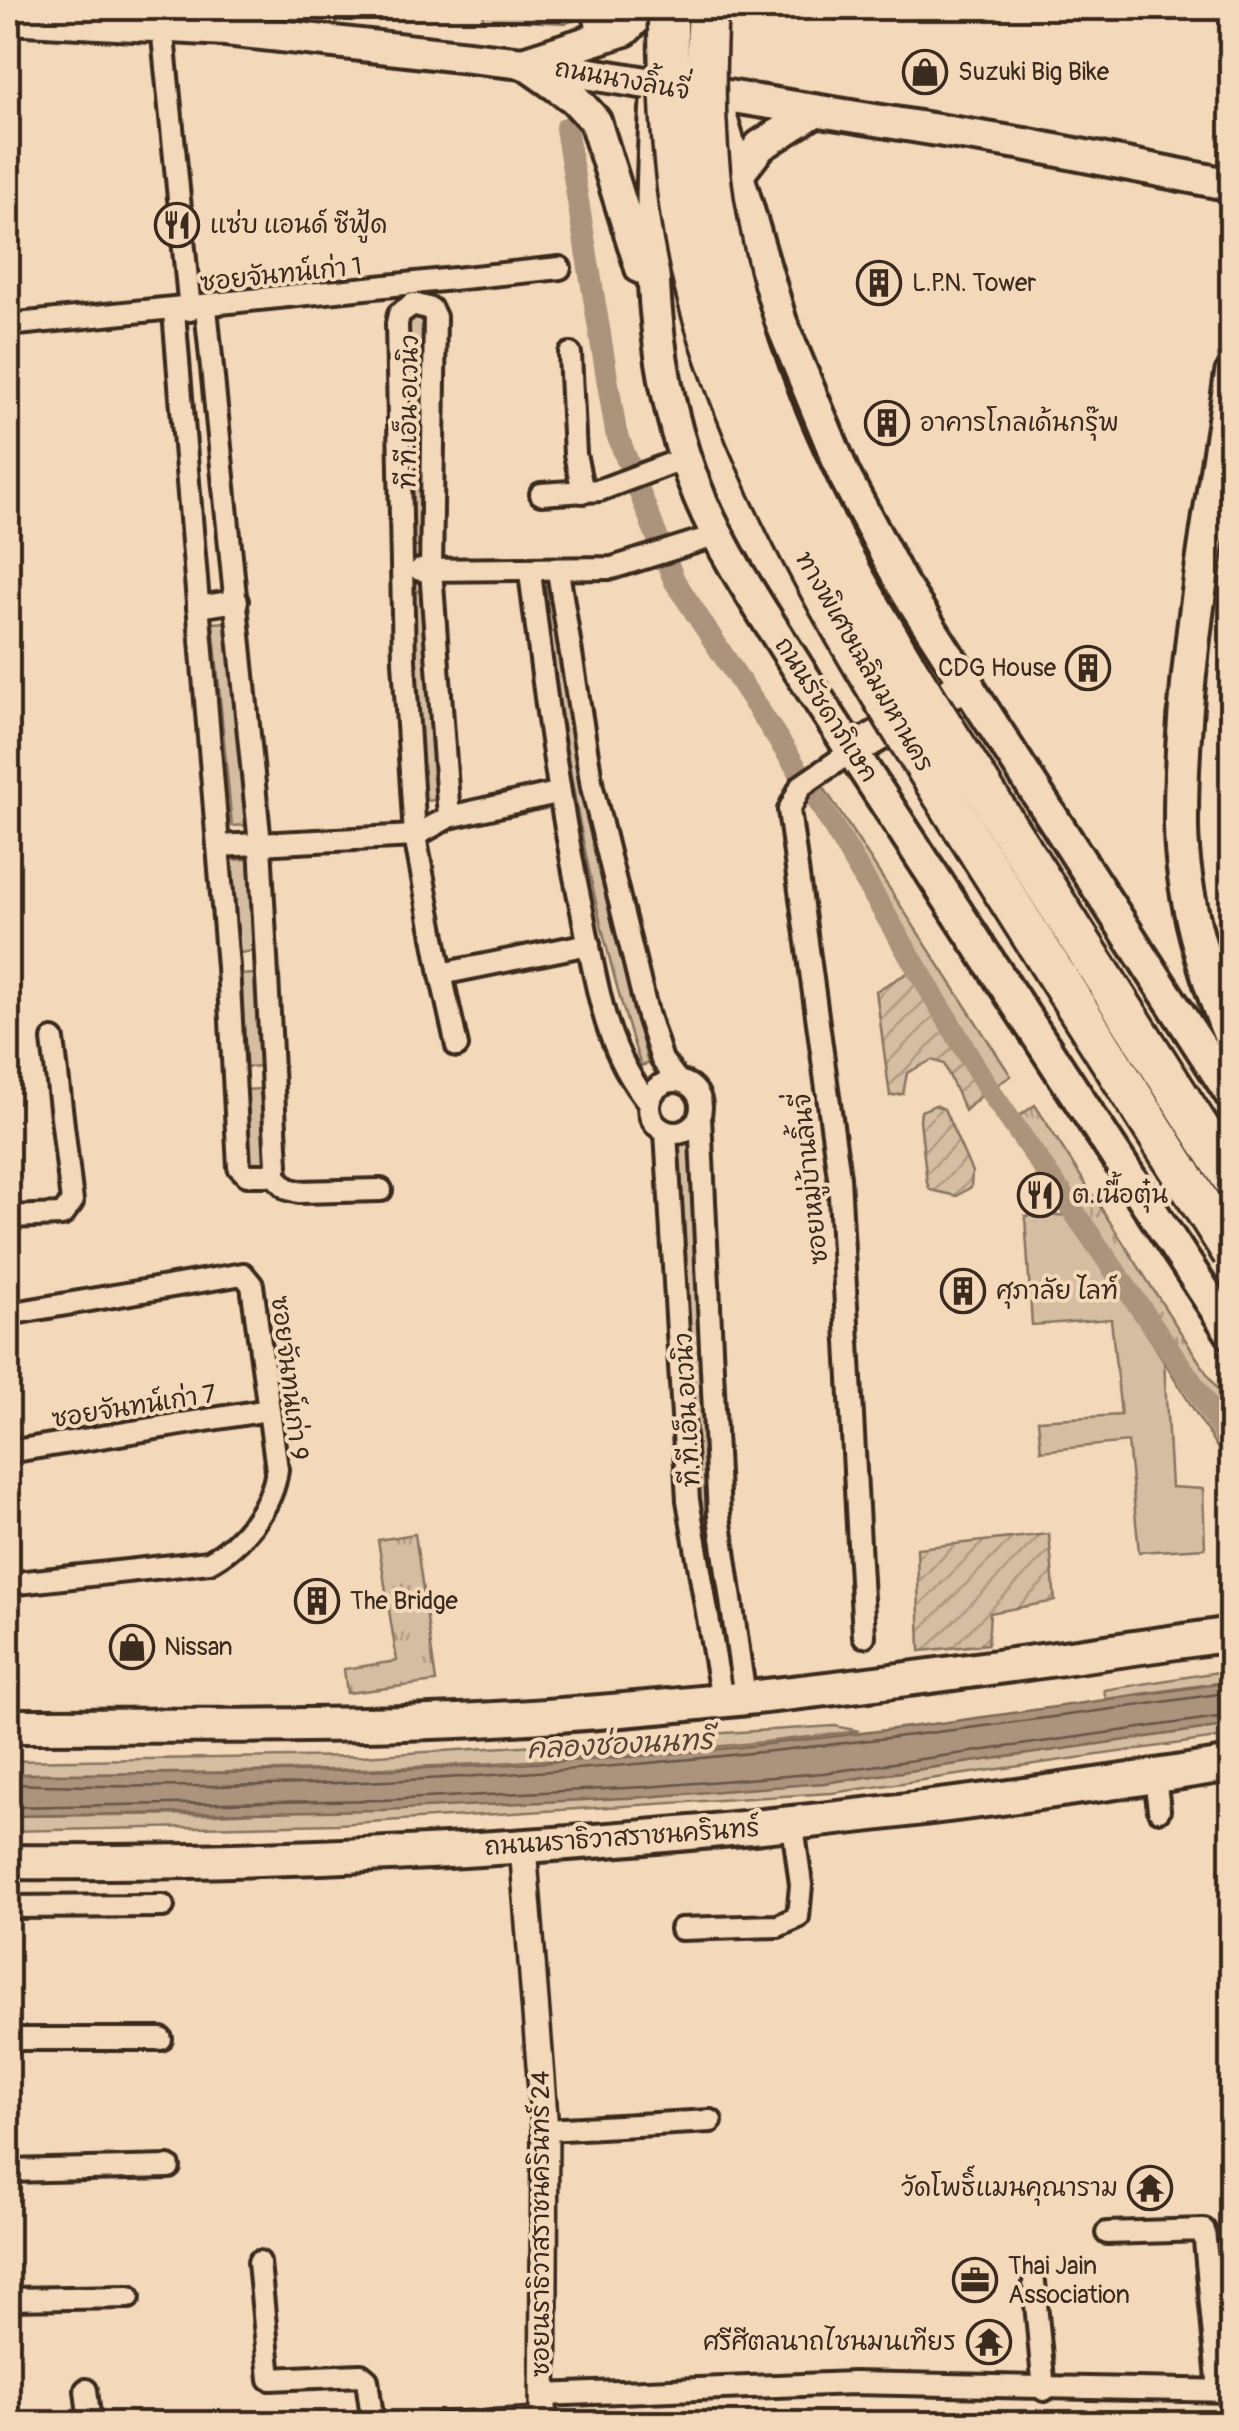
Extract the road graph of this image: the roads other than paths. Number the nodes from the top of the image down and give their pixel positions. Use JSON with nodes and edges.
{"nodes":[{"id":1,"x":593,"y":8,"type":"edge"},
{"id":2,"x":646,"y":8,"type":"edge"},
{"id":3,"x":668,"y":8,"type":"edge"},
{"id":4,"x":708,"y":8,"type":"edge"},
{"id":5,"x":8,"y":18,"type":"edge"},
{"id":6,"x":156,"y":20,"type":"edge"},
{"id":7,"x":599,"y":38,"type":"junction"},
{"id":8,"x":524,"y":63,"type":"junction"},
{"id":9,"x":658,"y":84,"type":"junction"},
{"id":10,"x":715,"y":97,"type":"junction"},
{"id":11,"x":815,"y":111,"type":"junction"},
{"id":12,"x":738,"y":173,"type":"junction"},
{"id":13,"x":1232,"y":185,"type":"edge"},
{"id":14,"x":560,"y":268,"type":"dead end"},
{"id":15,"x":652,"y":298,"type":"junction"},
{"id":16,"x":190,"y":310,"type":"junction"},
{"id":17,"x":8,"y":325,"type":"edge"},
{"id":18,"x":570,"y":354,"type":"dead end"},
{"id":19,"x":1232,"y":374,"type":"edge"},
{"id":20,"x":684,"y":458,"type":"junction"},
{"id":21,"x":592,"y":491,"type":"junction"},
{"id":22,"x":541,"y":494,"type":"dead end"},
{"id":23,"x":718,"y":536,"type":"junction"},
{"id":24,"x":403,"y":570,"type":"junction"},
{"id":25,"x":431,"y":570,"type":"junction"},
{"id":26,"x":558,"y":571,"type":"junction"},
{"id":27,"x":530,"y":572,"type":"junction"},
{"id":28,"x":562,"y":593,"type":"junction"},
{"id":29,"x":237,"y":602,"type":"junction"},
{"id":30,"x":534,"y":602,"type":"junction"},
{"id":31,"x":198,"y":607,"type":"junction"},
{"id":32,"x":968,"y":683,"type":"junction"},
{"id":33,"x":852,"y":751,"type":"junction"},
{"id":34,"x":557,"y":793,"type":"junction"},
{"id":35,"x":449,"y":817,"type":"junction"},
{"id":36,"x":416,"y":836,"type":"junction"},
{"id":37,"x":260,"y":844,"type":"junction"},
{"id":38,"x":218,"y":846,"type":"junction"},
{"id":39,"x":589,"y":944,"type":"junction"},
{"id":40,"x":266,"y":963,"type":"junction"},
{"id":41,"x":228,"y":968,"type":"junction"},
{"id":42,"x":441,"y":974,"type":"junction"},
{"id":43,"x":53,"y":1040,"type":"dead end"},
{"id":44,"x":1232,"y":1040,"type":"edge"},
{"id":45,"x":456,"y":1046,"type":"dead end"},
{"id":46,"x":272,"y":1072,"type":"junction"},
{"id":47,"x":234,"y":1080,"type":"junction"},
{"id":48,"x":678,"y":1080,"type":"junction"},
{"id":49,"x":1232,"y":1096,"type":"edge"},
{"id":50,"x":649,"y":1103,"type":"junction"},
{"id":51,"x":700,"y":1117,"type":"junction"},
{"id":52,"x":666,"y":1132,"type":"junction"},
{"id":53,"x":273,"y":1175,"type":"junction"},
{"id":54,"x":1232,"y":1179,"type":"edge"},
{"id":55,"x":381,"y":1190,"type":"dead end"},
{"id":56,"x":8,"y":1217,"type":"edge"},
{"id":57,"x":1232,"y":1252,"type":"edge"},
{"id":58,"x":8,"y":1314,"type":"edge"},
{"id":59,"x":1232,"y":1334,"type":"edge"},
{"id":60,"x":268,"y":1410,"type":"junction"},
{"id":61,"x":8,"y":1452,"type":"edge"},
{"id":62,"x":8,"y":1584,"type":"edge"},
{"id":63,"x":1232,"y":1634,"type":"edge"},
{"id":64,"x":864,"y":1636,"type":"dead end"},
{"id":65,"x":733,"y":1699,"type":"junction"},
{"id":66,"x":8,"y":1726,"type":"edge"},
{"id":67,"x":1232,"y":1764,"type":"edge"},
{"id":68,"x":1155,"y":1777,"type":"junction"},
{"id":69,"x":1158,"y":1810,"type":"dead end"},
{"id":70,"x":794,"y":1825,"type":"junction"},
{"id":71,"x":523,"y":1846,"type":"junction"},
{"id":72,"x":8,"y":1862,"type":"edge"},
{"id":73,"x":163,"y":1906,"type":"dead end"},
{"id":74,"x":8,"y":1907,"type":"edge"},
{"id":75,"x":681,"y":1928,"type":"dead end"},
{"id":76,"x":161,"y":2038,"type":"dead end"},
{"id":77,"x":8,"y":2040,"type":"edge"},
{"id":78,"x":711,"y":2121,"type":"dead end"},
{"id":79,"x":545,"y":2130,"type":"junction"},
{"id":80,"x":169,"y":2167,"type":"dead end"},
{"id":81,"x":8,"y":2171,"type":"edge"},
{"id":82,"x":1107,"y":2233,"type":"dead end"},
{"id":83,"x":260,"y":2262,"type":"dead end"},
{"id":84,"x":1034,"y":2282,"type":"dead end"},
{"id":85,"x":129,"y":2297,"type":"dead end"},
{"id":86,"x":8,"y":2299,"type":"edge"},
{"id":87,"x":86,"y":2390,"type":"dead end"},
{"id":88,"x":1044,"y":2390,"type":"junction"},
{"id":89,"x":1225,"y":2391,"type":"edge"},
{"id":90,"x":542,"y":2412,"type":"edge"},
{"id":91,"x":90,"y":2424,"type":"edge"},
{"id":92,"x":373,"y":2424,"type":"edge"},
{"id":93,"x":442,"y":2424,"type":"edge"}],
"edges":[{"from":1,"to":7,"type":"street"},
{"from":2,"to":7,"type":"main road"},
{"from":3,"to":9,"type":"main road","name":"ถนนรัชดาภิเษก"},
{"from":3,"to":57,"type":"highway","name":"ทางพิเศษเฉลิมมหานคร","bridge":true},
{"from":4,"to":54,"type":"highway","name":"ทางพิเศษเฉลิมมหานคร","bridge":true},
{"from":5,"to":6,"type":"main road","name":"ถนนนางลิ้นจี่"},
{"from":6,"to":8,"type":"main road","name":"ถนนนางลิ้นจี่"},
{"from":6,"to":16,"type":"street"},
{"from":7,"to":8,"type":"main road"},
{"from":8,"to":9,"type":"main road","name":"ถนนนางลิ้นจี่"},
{"from":8,"to":15,"type":"main road"},
{"from":9,"to":10,"type":"main road","name":"ถนนนางลิ้นจี่"},
{"from":9,"to":15,"type":"main road","name":"ถนนรัชดาภิเษก"},
{"from":10,"to":11,"type":"main road","name":"ถนนนางลิ้นจี่"},
{"from":10,"to":12,"type":"main road"},
{"from":11,"to":12,"type":"main road"},
{"from":11,"to":13,"type":"main road","name":"ถนนนางลิ้นจี่"},
{"from":12,"to":32,"type":"main road"},
{"from":14,"to":16,"type":"street","name":"ซอยจันทน์เก่า 1"},
{"from":15,"to":20,"type":"main road","name":"ถนนรัชดาภิเษก"},
{"from":16,"to":17,"type":"street","name":"ซอยจันทน์เก่า 1"},
{"from":16,"to":29,"type":"street"},
{"from":16,"to":31,"type":"street"},
{"from":18,"to":21,"type":"street"},
{"from":19,"to":44,"type":"main road"},
{"from":20,"to":21,"type":"street"},
{"from":20,"to":23,"type":"main road","name":"ถนนรัชดาภิเษก"},
{"from":21,"to":22,"type":"street"},
{"from":23,"to":26,"type":"street"},
{"from":23,"to":33,"type":"main road","name":"ถนนรัชดาภิเษก"},
{"from":24,"to":25,"type":"street"},
{"from":24,"to":25,"type":"street","name":"ที.ที.เอ็น อเวนิว"},
{"from":24,"to":36,"type":"street","name":"ที.ที.เอ็น อเวนิว"},
{"from":25,"to":27,"type":"street"},
{"from":25,"to":35,"type":"street","name":"ที.ที.เอ็น อเวนิว"},
{"from":26,"to":27,"type":"street"},
{"from":26,"to":28,"type":"street","name":"ที.ที.เอ็น อเวนิว"},
{"from":27,"to":30,"type":"street","name":"ที.ที.เอ็น อเวนิว"},
{"from":28,"to":30,"type":"street"},
{"from":28,"to":48,"type":"street","name":"ที.ที.เอ็น อเวนิว"},
{"from":29,"to":31,"type":"street"},
{"from":29,"to":37,"type":"street"},
{"from":30,"to":34,"type":"street","name":"ที.ที.เอ็น อเวนิว"},
{"from":31,"to":38,"type":"street"},
{"from":32,"to":33,"type":"main road"},
{"from":32,"to":49,"type":"main road"},
{"from":33,"to":59,"type":"main road","name":"ถนนรัชดาภิเษก"},
{"from":33,"to":64,"type":"street","name":"ซอยหมู่บ้านลิ้นจี่"},
{"from":34,"to":35,"type":"street"},
{"from":34,"to":39,"type":"street","name":"ที.ที.เอ็น อเวนิว"},
{"from":35,"to":36,"type":"street"},
{"from":36,"to":37,"type":"street"},
{"from":36,"to":42,"type":"street","name":"ที.ที.เอ็น อเวนิว"},
{"from":37,"to":38,"type":"street"},
{"from":37,"to":40,"type":"street"},
{"from":38,"to":41,"type":"street"},
{"from":39,"to":42,"type":"street"},
{"from":39,"to":50,"type":"street","name":"ที.ที.เอ็น อเวนิว"},
{"from":40,"to":41,"type":"street"},
{"from":40,"to":46,"type":"street"},
{"from":41,"to":47,"type":"street"},
{"from":42,"to":45,"type":"street","name":"ที.ที.เอ็น อเวนิว"},
{"from":43,"to":56,"type":"street"},
{"from":46,"to":47,"type":"street"},
{"from":46,"to":53,"type":"street"},
{"from":47,"to":53,"type":"street"},
{"from":48,"to":50,"type":"street"},
{"from":48,"to":51,"type":"street","name":"ที.ที.เอ็น อเวนิว"},
{"from":50,"to":52,"type":"street","name":"ที.ที.เอ็น อเวนิว"},
{"from":51,"to":52,"type":"street"},
{"from":51,"to":65,"type":"street","name":"ที.ที.เอ็น อเวนิว"},
{"from":52,"to":65,"type":"street","name":"ที.ที.เอ็น อเวนิว"},
{"from":53,"to":55,"type":"street"},
{"from":58,"to":60,"type":"street","name":"ซอยจันทน์เก่า 9"},
{"from":60,"to":61,"type":"street","name":"ซอยจันทน์เก่า 7"},
{"from":60,"to":62,"type":"street","name":"ซอยจันทน์เก่า 9"},
{"from":63,"to":65,"type":"main road"},
{"from":65,"to":66,"type":"main road"},
{"from":67,"to":68,"type":"main road","name":"ถนนนราธิวาสราชนครินทร์"},
{"from":68,"to":69,"type":"street"},
{"from":68,"to":70,"type":"main road","name":"ถนนนราธิวาสราชนครินทร์"},
{"from":70,"to":71,"type":"main road","name":"ถนนนราธิวาสราชนครินทร์"},
{"from":70,"to":75,"type":"street"},
{"from":71,"to":72,"type":"main road","name":"ถนนนราธิวาสราชนครินทร์"},
{"from":71,"to":79,"type":"street","name":"ซอยนราธิวาสราชนครินทร์ 24"},
{"from":73,"to":74,"type":"street"},
{"from":76,"to":77,"type":"street"},
{"from":78,"to":79,"type":"street"},
{"from":79,"to":90,"type":"street","name":"ซอยนราธิวาสราชนครินทร์ 24"},
{"from":80,"to":81,"type":"street"},
{"from":82,"to":89,"type":"street"},
{"from":83,"to":92,"type":"street"},
{"from":84,"to":88,"type":"street"},
{"from":85,"to":86,"type":"street"},
{"from":87,"to":91,"type":"street"},
{"from":88,"to":89,"type":"street"},
{"from":88,"to":90,"type":"street"},
{"from":90,"to":93,"type":"street"}]}
